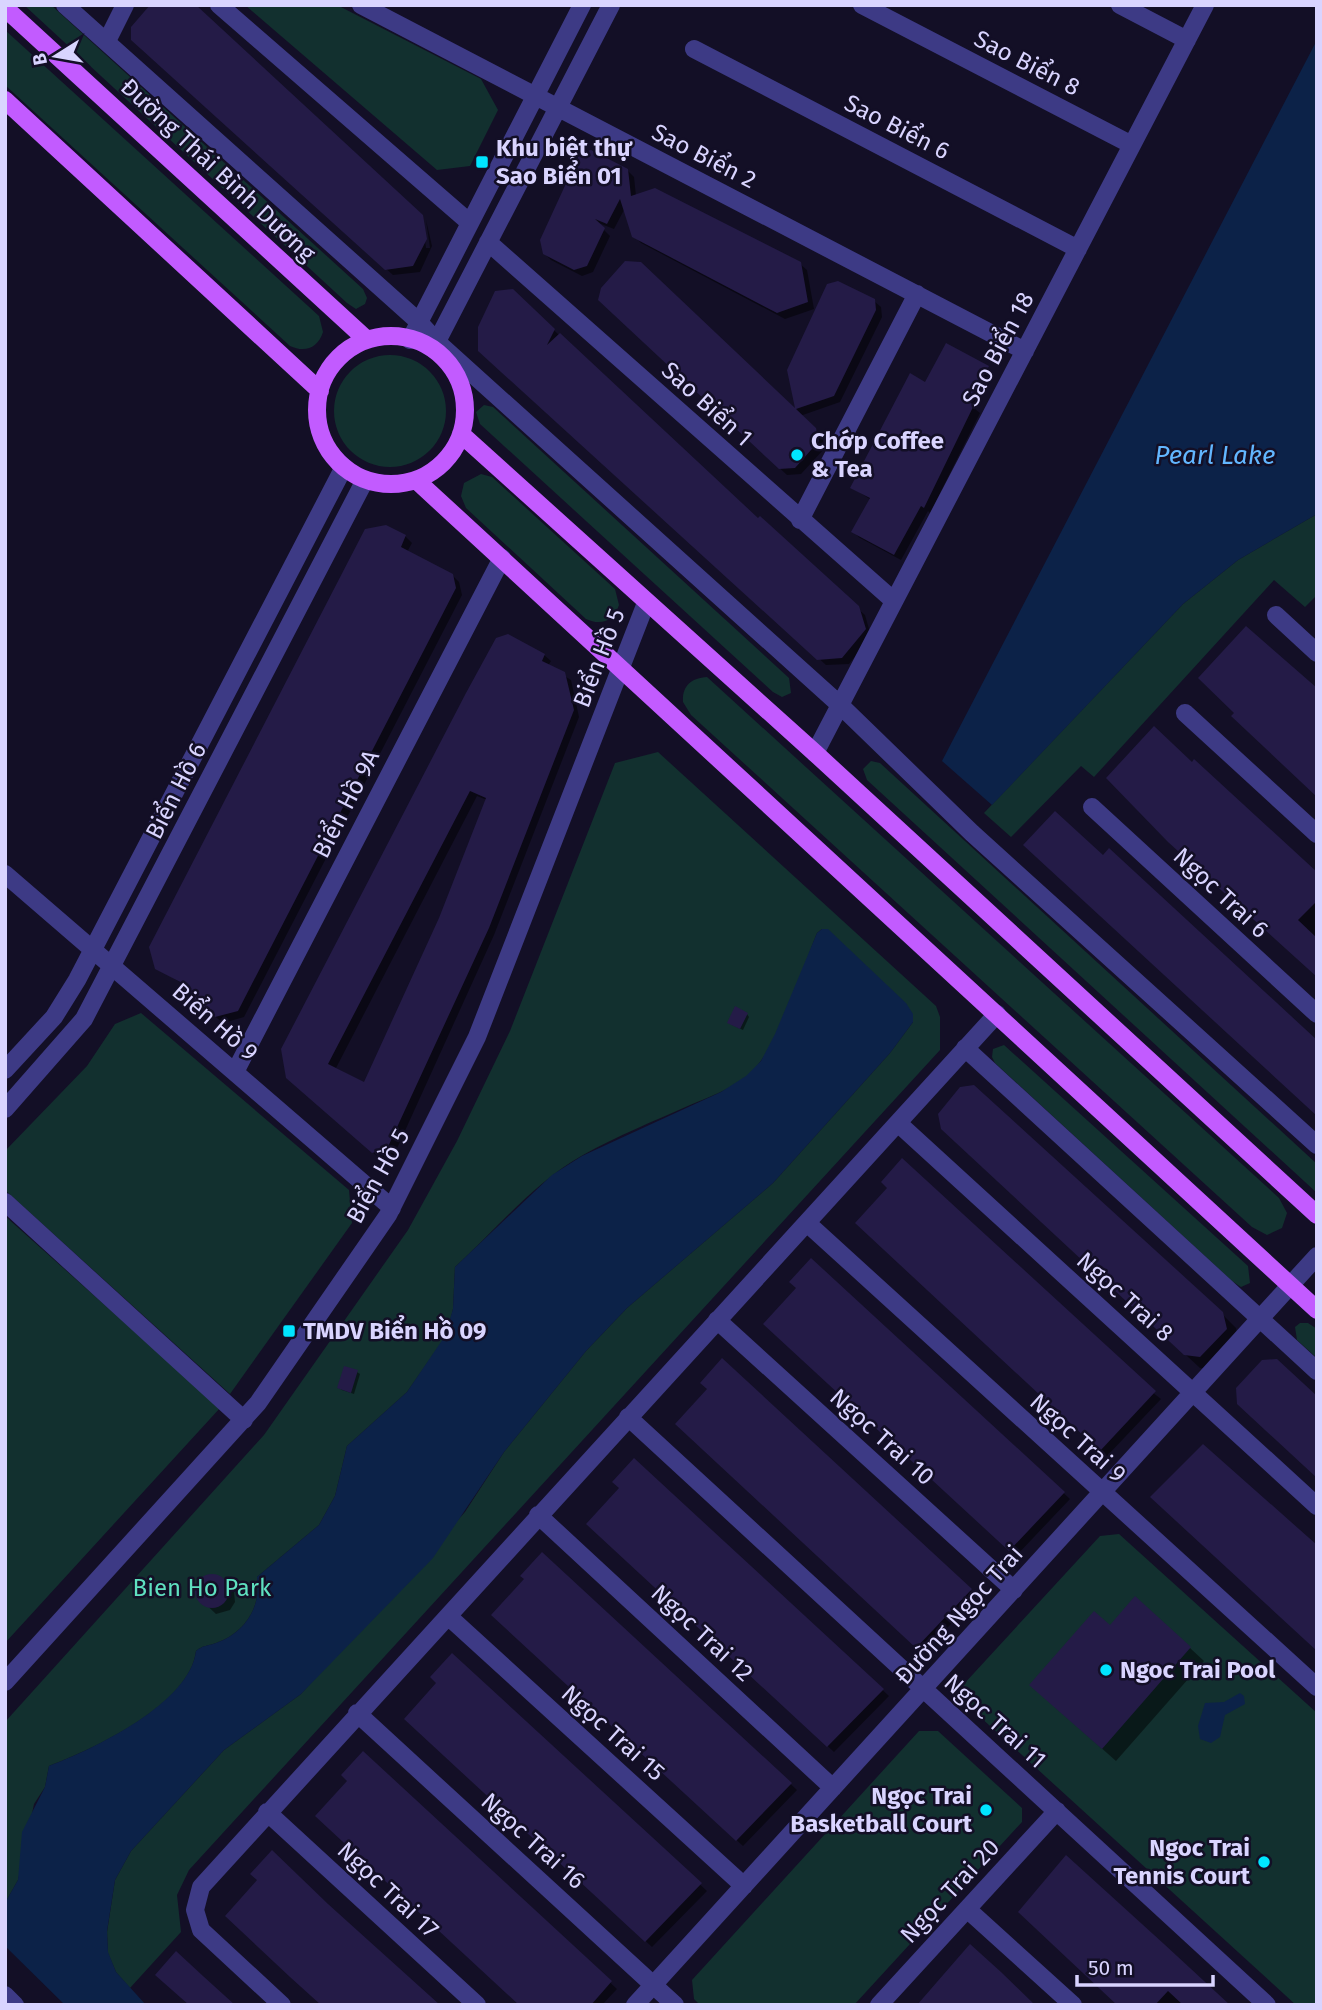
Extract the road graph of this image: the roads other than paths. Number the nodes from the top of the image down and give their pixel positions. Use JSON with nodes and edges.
{"nodes":[{"id":1,"x":65,"y":5,"type":"edge"},
{"id":2,"x":125,"y":5,"type":"edge"},
{"id":3,"x":219,"y":5,"type":"edge"},
{"id":4,"x":361,"y":5,"type":"edge"},
{"id":5,"x":582,"y":5,"type":"edge"},
{"id":6,"x":611,"y":5,"type":"edge"},
{"id":7,"x":862,"y":5,"type":"edge"},
{"id":8,"x":1120,"y":5,"type":"edge"},
{"id":9,"x":1205,"y":5,"type":"edge"},
{"id":10,"x":7,"y":7,"type":"edge"},
{"id":11,"x":1187,"y":40,"type":"junction"},
{"id":12,"x":107,"y":41,"type":"junction"},
{"id":13,"x":694,"y":49,"type":"dead end"},
{"id":14,"x":536,"y":96,"type":"junction"},
{"id":15,"x":5,"y":100,"type":"edge"},
{"id":16,"x":558,"y":108,"type":"junction"},
{"id":17,"x":1132,"y":145,"type":"junction"},
{"id":18,"x":470,"y":223,"type":"junction"},
{"id":19,"x":488,"y":242,"type":"junction"},
{"id":20,"x":1078,"y":249,"type":"junction"},
{"id":21,"x":916,"y":294,"type":"junction"},
{"id":22,"x":419,"y":322,"type":"junction"},
{"id":23,"x":367,"y":340,"type":"junction"},
{"id":24,"x":410,"y":340,"type":"junction"},
{"id":25,"x":435,"y":346,"type":"junction"},
{"id":26,"x":1025,"y":351,"type":"junction"},
{"id":27,"x":320,"y":391,"type":"junction"},
{"id":28,"x":461,"y":434,"type":"junction"},
{"id":29,"x":344,"y":467,"type":"junction"},
{"id":30,"x":365,"y":480,"type":"junction"},
{"id":31,"x":416,"y":480,"type":"junction"},
{"id":32,"x":800,"y":520,"type":"junction"},
{"id":33,"x":502,"y":558,"type":"junction"},
{"id":34,"x":894,"y":601,"type":"junction"},
{"id":35,"x":646,"y":604,"type":"junction"},
{"id":36,"x":1276,"y":615,"type":"dead end"},
{"id":37,"x":1317,"y":653,"type":"edge"},
{"id":38,"x":622,"y":669,"type":"junction"},
{"id":39,"x":840,"y":705,"type":"junction"},
{"id":40,"x":1185,"y":713,"type":"dead end"},
{"id":41,"x":815,"y":753,"type":"junction"},
{"id":42,"x":1092,"y":807,"type":"dead end"},
{"id":43,"x":1317,"y":834,"type":"edge"},
{"id":44,"x":5,"y":874,"type":"edge"},
{"id":45,"x":93,"y":950,"type":"junction"},
{"id":46,"x":112,"y":966,"type":"junction"},
{"id":47,"x":997,"y":1014,"type":"junction"},
{"id":48,"x":1317,"y":1014,"type":"edge"},
{"id":49,"x":965,"y":1048,"type":"junction"},
{"id":50,"x":5,"y":1070,"type":"edge"},
{"id":51,"x":235,"y":1072,"type":"junction"},
{"id":52,"x":5,"y":1109,"type":"edge"},
{"id":53,"x":899,"y":1124,"type":"junction"},
{"id":54,"x":1317,"y":1145,"type":"edge"},
{"id":55,"x":5,"y":1202,"type":"edge"},
{"id":56,"x":392,"y":1208,"type":"junction"},
{"id":57,"x":1317,"y":1215,"type":"edge"},
{"id":58,"x":807,"y":1223,"type":"junction"},
{"id":59,"x":1317,"y":1256,"type":"edge"},
{"id":60,"x":1290,"y":1286,"type":"junction"},
{"id":61,"x":1317,"y":1310,"type":"edge"},
{"id":62,"x":717,"y":1320,"type":"junction"},
{"id":63,"x":1260,"y":1320,"type":"junction"},
{"id":64,"x":1317,"y":1371,"type":"edge"},
{"id":65,"x":1193,"y":1392,"type":"junction"},
{"id":66,"x":628,"y":1417,"type":"junction"},
{"id":67,"x":244,"y":1420,"type":"junction"},
{"id":68,"x":1102,"y":1493,"type":"junction"},
{"id":69,"x":1317,"y":1506,"type":"edge"},
{"id":70,"x":538,"y":1515,"type":"junction"},
{"id":71,"x":1014,"y":1590,"type":"junction"},
{"id":72,"x":448,"y":1616,"type":"junction"},
{"id":73,"x":5,"y":1682,"type":"edge"},
{"id":74,"x":1317,"y":1688,"type":"edge"},
{"id":75,"x":924,"y":1691,"type":"junction"},
{"id":76,"x":357,"y":1713,"type":"junction"},
{"id":77,"x":833,"y":1788,"type":"junction"},
{"id":78,"x":1057,"y":1811,"type":"junction"},
{"id":79,"x":267,"y":1812,"type":"junction"},
{"id":80,"x":744,"y":1886,"type":"junction"},
{"id":81,"x":968,"y":1909,"type":"junction"},
{"id":82,"x":654,"y":1985,"type":"junction"},
{"id":83,"x":5,"y":1995,"type":"edge"},
{"id":84,"x":1067,"y":2003,"type":"edge"},
{"id":85,"x":15,"y":2005,"type":"edge"},
{"id":86,"x":282,"y":2005,"type":"edge"},
{"id":87,"x":477,"y":2005,"type":"edge"},
{"id":88,"x":635,"y":2005,"type":"edge"},
{"id":89,"x":675,"y":2005,"type":"edge"},
{"id":90,"x":879,"y":2005,"type":"edge"},
{"id":91,"x":1267,"y":2005,"type":"edge"}],
"edges":[{"from":1,"to":12,"type":"street"},
{"from":2,"to":12,"type":"street"},
{"from":3,"to":18,"type":"street"},
{"from":4,"to":14,"type":"street","name":"Sao Biển 2"},
{"from":5,"to":14,"type":"street"},
{"from":6,"to":16,"type":"street"},
{"from":7,"to":17,"type":"street","name":"Sao Biển 8"},
{"from":8,"to":11,"type":"street"},
{"from":9,"to":11,"type":"street","name":"Sao Biển 18"},
{"from":10,"to":23,"type":"main road","name":"Đường Thái Bình Dương"},
{"from":11,"to":17,"type":"street","name":"Sao Biển 18"},
{"from":12,"to":22,"type":"street"},
{"from":13,"to":20,"type":"street","name":"Sao Biển 6"},
{"from":14,"to":16,"type":"street","name":"Sao Biển 2"},
{"from":14,"to":18,"type":"street"},
{"from":15,"to":27,"type":"main road"},
{"from":16,"to":19,"type":"street"},
{"from":16,"to":21,"type":"street","name":"Sao Biển 2"},
{"from":17,"to":20,"type":"street","name":"Sao Biển 18"},
{"from":18,"to":22,"type":"street"},
{"from":19,"to":25,"type":"street"},
{"from":19,"to":32,"type":"street","name":"Sao Biển 1"},
{"from":20,"to":26,"type":"street","name":"Sao Biển 18"},
{"from":21,"to":26,"type":"street","name":"Sao Biển 2"},
{"from":21,"to":32,"type":"street"},
{"from":22,"to":24,"type":"street"},
{"from":22,"to":25,"type":"street"},
{"from":23,"to":24,"type":"main road"},
{"from":23,"to":27,"type":"main road"},
{"from":24,"to":25,"type":"main road"},
{"from":25,"to":28,"type":"main road"},
{"from":25,"to":39,"type":"street"},
{"from":26,"to":34,"type":"street","name":"Sao Biển 18"},
{"from":27,"to":29,"type":"main road"},
{"from":28,"to":31,"type":"main road"},
{"from":28,"to":35,"type":"main road"},
{"from":29,"to":30,"type":"main road"},
{"from":29,"to":45,"type":"street","name":"Biển Hồ 6"},
{"from":30,"to":31,"type":"main road"},
{"from":30,"to":46,"type":"street","name":"Biển Hồ 6"},
{"from":31,"to":33,"type":"main road"},
{"from":32,"to":34,"type":"street","name":"Sao Biển 1"},
{"from":33,"to":38,"type":"main road"},
{"from":33,"to":51,"type":"street","name":"Biển Hồ 9A"},
{"from":34,"to":39,"type":"street","name":"Sao Biển 18"},
{"from":35,"to":38,"type":"street","name":"Biển Hồ 5"},
{"from":35,"to":41,"type":"main road"},
{"from":36,"to":37,"type":"street"},
{"from":38,"to":47,"type":"main road"},
{"from":38,"to":56,"type":"street","name":"Biển Hồ 5"},
{"from":39,"to":41,"type":"street","name":"Sao Biển 18"},
{"from":39,"to":54,"type":"street"},
{"from":40,"to":43,"type":"street"},
{"from":41,"to":57,"type":"main road"},
{"from":42,"to":48,"type":"street","name":"Ngọc Trai 6"},
{"from":44,"to":45,"type":"street","name":"Biển Hồ 9"},
{"from":45,"to":46,"type":"street","name":"Biển Hồ 9"},
{"from":45,"to":50,"type":"street","name":"Biển Hồ 6"},
{"from":46,"to":51,"type":"street","name":"Biển Hồ 9"},
{"from":46,"to":52,"type":"street","name":"Biển Hồ 6"},
{"from":47,"to":49,"type":"street"},
{"from":47,"to":60,"type":"main road"},
{"from":49,"to":53,"type":"street"},
{"from":49,"to":63,"type":"street"},
{"from":51,"to":56,"type":"street","name":"Biển Hồ 9"},
{"from":53,"to":58,"type":"street"},
{"from":53,"to":65,"type":"street","name":"Ngọc Trai 8"},
{"from":55,"to":67,"type":"street"},
{"from":56,"to":67,"type":"street","name":"Biển Hồ 5"},
{"from":58,"to":62,"type":"street"},
{"from":58,"to":68,"type":"street","name":"Ngọc Trai 9"},
{"from":59,"to":60,"type":"street","name":"Đường Ngọc Trai"},
{"from":60,"to":61,"type":"main road"},
{"from":60,"to":63,"type":"street","name":"Đường Ngọc Trai"},
{"from":62,"to":66,"type":"street"},
{"from":62,"to":71,"type":"street","name":"Ngọc Trai 10"},
{"from":63,"to":64,"type":"street"},
{"from":63,"to":65,"type":"street","name":"Đường Ngọc Trai"},
{"from":65,"to":68,"type":"street","name":"Đường Ngọc Trai"},
{"from":65,"to":69,"type":"street","name":"Ngọc Trai 8"},
{"from":66,"to":70,"type":"street"},
{"from":66,"to":75,"type":"street","name":"Ngọc Trai 11"},
{"from":67,"to":73,"type":"street","name":"Biển Hồ 5"},
{"from":68,"to":71,"type":"street","name":"Đường Ngọc Trai"},
{"from":68,"to":74,"type":"street","name":"Ngọc Trai 9"},
{"from":70,"to":72,"type":"street"},
{"from":70,"to":77,"type":"street","name":"Ngọc Trai 12"},
{"from":71,"to":75,"type":"street","name":"Đường Ngọc Trai"},
{"from":72,"to":76,"type":"street"},
{"from":72,"to":80,"type":"street","name":"Ngọc Trai 15"},
{"from":75,"to":77,"type":"street","name":"Đường Ngọc Trai"},
{"from":75,"to":78,"type":"street","name":"Ngọc Trai 11"},
{"from":76,"to":79,"type":"street"},
{"from":76,"to":82,"type":"street","name":"Ngọc Trai 16"},
{"from":77,"to":80,"type":"street","name":"Đường Ngọc Trai"},
{"from":78,"to":81,"type":"street","name":"Ngọc Trai 20"},
{"from":78,"to":91,"type":"street","name":"Ngọc Trai 11"},
{"from":79,"to":86,"type":"street"},
{"from":79,"to":87,"type":"street","name":"Ngọc Trai 17"},
{"from":80,"to":82,"type":"street","name":"Đường Ngọc Trai"},
{"from":81,"to":84,"type":"street"},
{"from":81,"to":90,"type":"street","name":"Ngọc Trai 20"},
{"from":82,"to":88,"type":"street","name":"Đường Ngọc Trai"},
{"from":82,"to":89,"type":"street","name":"Ngọc Trai 16"},
{"from":83,"to":85,"type":"street"}]}
